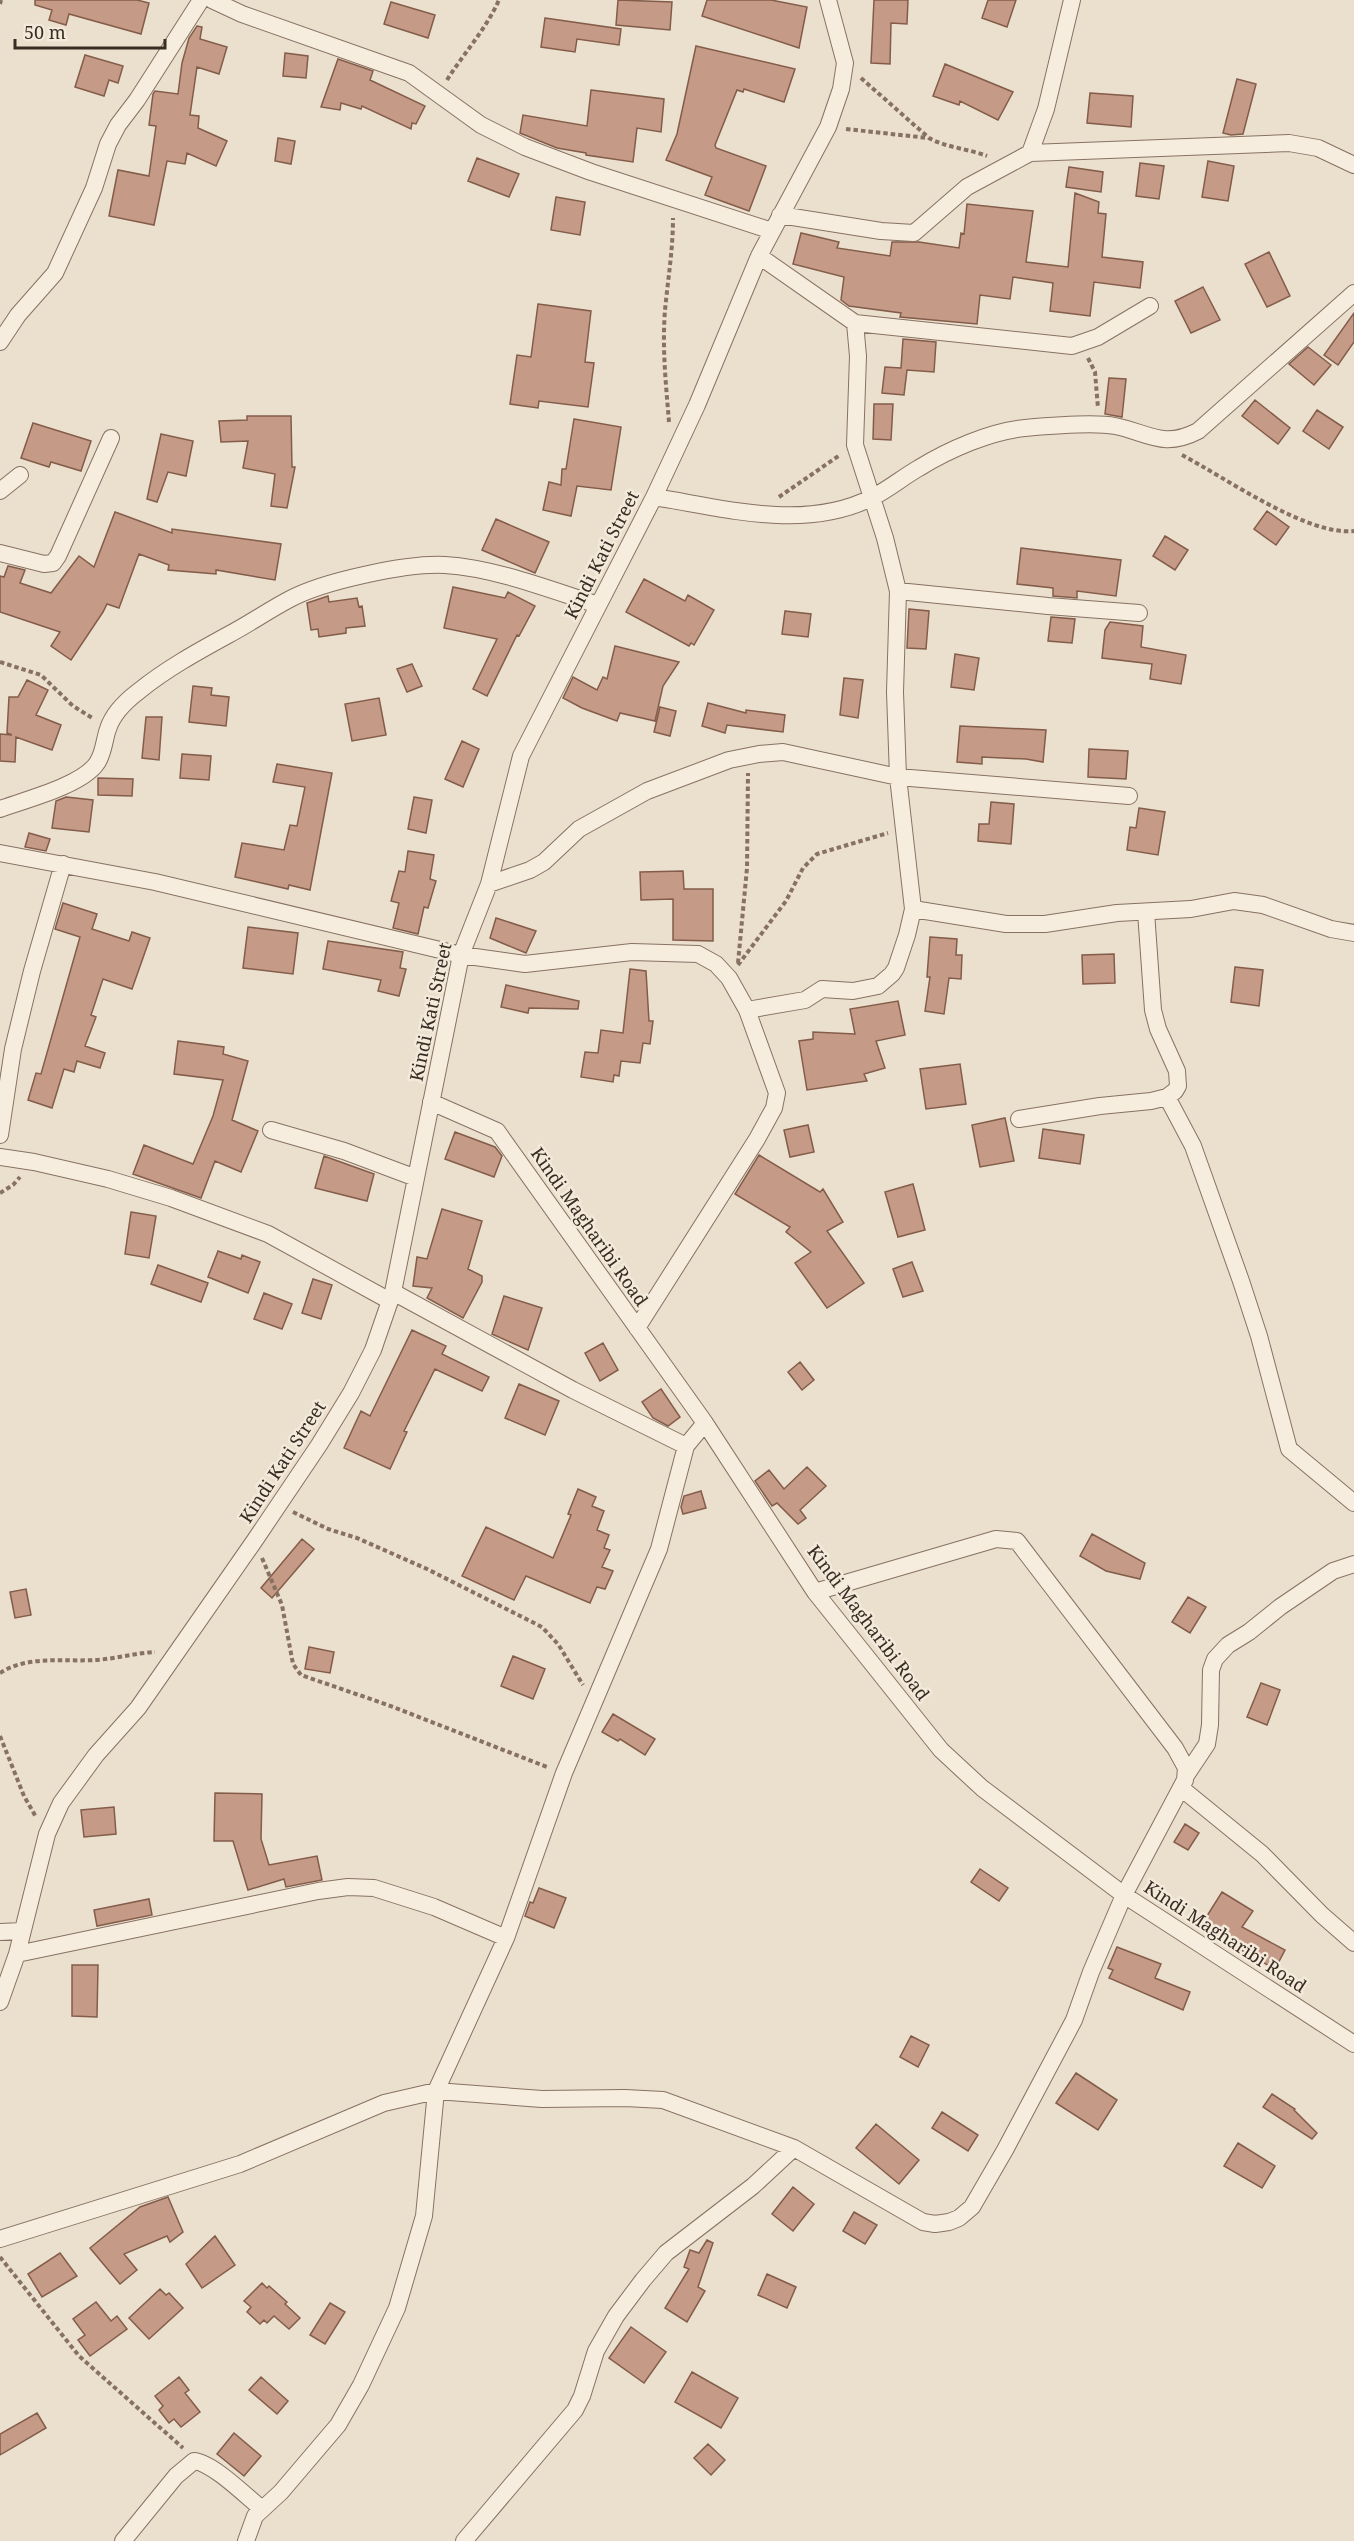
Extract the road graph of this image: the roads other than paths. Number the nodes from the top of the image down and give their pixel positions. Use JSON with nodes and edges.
{"nodes":[{"id":1,"x":201,"y":0,"type":"edge"},
{"id":2,"x":212,"y":0,"type":"edge"},
{"id":3,"x":828,"y":0,"type":"edge"},
{"id":4,"x":1072,"y":0,"type":"edge"},
{"id":5,"x":1030,"y":153,"type":"junction"},
{"id":6,"x":1354,"y":165,"type":"edge"},
{"id":7,"x":780,"y":215,"type":"junction"},
{"id":8,"x":772,"y":231,"type":"junction"},
{"id":9,"x":759,"y":256,"type":"junction"},
{"id":10,"x":1354,"y":293,"type":"edge"},
{"id":11,"x":1150,"y":306,"type":"dead end"},
{"id":12,"x":855,"y":323,"type":"junction"},
{"id":13,"x":0,"y":342,"type":"edge"},
{"id":14,"x":111,"y":438,"type":"dead end"},
{"id":15,"x":20,"y":475,"type":"dead end"},
{"id":16,"x":0,"y":492,"type":"edge"},
{"id":17,"x":654,"y":497,"type":"junction"},
{"id":18,"x":872,"y":497,"type":"junction"},
{"id":19,"x":0,"y":553,"type":"edge"},
{"id":20,"x":898,"y":591,"type":"junction"},
{"id":21,"x":598,"y":605,"type":"junction"},
{"id":22,"x":1139,"y":613,"type":"dead end"},
{"id":23,"x":898,"y":777,"type":"junction"},
{"id":24,"x":1130,"y":796,"type":"dead end"},
{"id":25,"x":0,"y":809,"type":"edge"},
{"id":26,"x":0,"y":853,"type":"edge"},
{"id":27,"x":63,"y":864,"type":"junction"},
{"id":28,"x":489,"y":884,"type":"junction"},
{"id":29,"x":913,"y":909,"type":"junction"},
{"id":30,"x":1146,"y":912,"type":"junction"},
{"id":31,"x":1354,"y":933,"type":"edge"},
{"id":32,"x":460,"y":955,"type":"junction"},
{"id":33,"x":747,"y":1010,"type":"junction"},
{"id":34,"x":1167,"y":1097,"type":"junction"},
{"id":35,"x":431,"y":1102,"type":"junction"},
{"id":36,"x":1019,"y":1119,"type":"dead end"},
{"id":37,"x":271,"y":1130,"type":"dead end"},
{"id":38,"x":0,"y":1135,"type":"edge"},
{"id":39,"x":0,"y":1157,"type":"edge"},
{"id":40,"x":416,"y":1178,"type":"junction"},
{"id":41,"x":392,"y":1296,"type":"junction"},
{"id":42,"x":637,"y":1328,"type":"junction"},
{"id":43,"x":705,"y":1423,"type":"junction"},
{"id":44,"x":686,"y":1446,"type":"junction"},
{"id":45,"x":1354,"y":1503,"type":"edge"},
{"id":46,"x":1354,"y":1564,"type":"edge"},
{"id":47,"x":815,"y":1592,"type":"junction"},
{"id":48,"x":1184,"y":1781,"type":"junction"},
{"id":49,"x":1124,"y":1895,"type":"junction"},
{"id":50,"x":22,"y":1931,"type":"junction"},
{"id":51,"x":0,"y":1932,"type":"edge"},
{"id":52,"x":506,"y":1938,"type":"junction"},
{"id":53,"x":1354,"y":1943,"type":"edge"},
{"id":54,"x":17,"y":1954,"type":"junction"},
{"id":55,"x":0,"y":2002,"type":"edge"},
{"id":56,"x":1354,"y":2044,"type":"edge"},
{"id":57,"x":436,"y":2091,"type":"junction"},
{"id":58,"x":794,"y":2148,"type":"junction"},
{"id":59,"x":0,"y":2239,"type":"edge"},
{"id":60,"x":262,"y":2509,"type":"junction"},
{"id":61,"x":123,"y":2541,"type":"edge"},
{"id":62,"x":246,"y":2541,"type":"edge"},
{"id":63,"x":464,"y":2541,"type":"edge"}],
"edges":[{"from":1,"to":13,"type":"street"},
{"from":2,"to":8,"type":"street"},
{"from":3,"to":7,"type":"street","name":"Kindi Kati Street"},
{"from":4,"to":5,"type":"street"},
{"from":5,"to":6,"type":"street"},
{"from":5,"to":7,"type":"street"},
{"from":7,"to":8,"type":"street","name":"Kindi Kati Street"},
{"from":8,"to":9,"type":"street","name":"Kindi Kati Street"},
{"from":9,"to":12,"type":"street"},
{"from":9,"to":17,"type":"street","name":"Kindi Kati Street"},
{"from":10,"to":18,"type":"street"},
{"from":11,"to":12,"type":"street"},
{"from":12,"to":18,"type":"street"},
{"from":14,"to":19,"type":"street"},
{"from":15,"to":16,"type":"street"},
{"from":17,"to":18,"type":"street"},
{"from":17,"to":21,"type":"street","name":"Kindi Kati Street"},
{"from":18,"to":20,"type":"street"},
{"from":20,"to":22,"type":"street"},
{"from":20,"to":23,"type":"street"},
{"from":21,"to":25,"type":"street"},
{"from":21,"to":28,"type":"street","name":"Kindi Kati Street"},
{"from":23,"to":24,"type":"street"},
{"from":23,"to":28,"type":"street"},
{"from":23,"to":29,"type":"street"},
{"from":26,"to":27,"type":"street"},
{"from":27,"to":32,"type":"street"},
{"from":27,"to":38,"type":"street"},
{"from":28,"to":32,"type":"street","name":"Kindi Kati Street"},
{"from":29,"to":30,"type":"street"},
{"from":29,"to":33,"type":"street"},
{"from":30,"to":31,"type":"street"},
{"from":30,"to":34,"type":"street"},
{"from":32,"to":33,"type":"street"},
{"from":32,"to":35,"type":"street","name":"Kindi Kati Street"},
{"from":33,"to":42,"type":"street"},
{"from":34,"to":36,"type":"street"},
{"from":34,"to":45,"type":"street"},
{"from":35,"to":40,"type":"street","name":"Kindi Kati Street"},
{"from":35,"to":42,"type":"street","name":"Kindi Magharibi Road"},
{"from":37,"to":40,"type":"street"},
{"from":39,"to":41,"type":"street"},
{"from":40,"to":41,"type":"street","name":"Kindi Kati Street"},
{"from":41,"to":44,"type":"street"},
{"from":41,"to":50,"type":"street","name":"Kindi Kati Street"},
{"from":42,"to":43,"type":"street","name":"Kindi Magharibi Road"},
{"from":43,"to":44,"type":"street"},
{"from":43,"to":47,"type":"street","name":"Kindi Magharibi Road"},
{"from":44,"to":52,"type":"street"},
{"from":46,"to":48,"type":"street"},
{"from":47,"to":48,"type":"street"},
{"from":47,"to":49,"type":"street","name":"Kindi Magharibi Road"},
{"from":48,"to":49,"type":"street"},
{"from":48,"to":53,"type":"street"},
{"from":49,"to":56,"type":"street","name":"Kindi Magharibi Road"},
{"from":49,"to":58,"type":"street"},
{"from":50,"to":51,"type":"street"},
{"from":50,"to":54,"type":"street","name":"Kindi Kati Street"},
{"from":52,"to":54,"type":"street"},
{"from":52,"to":57,"type":"street"},
{"from":54,"to":55,"type":"street","name":"Kindi Kati Street"},
{"from":57,"to":58,"type":"street"},
{"from":57,"to":59,"type":"street"},
{"from":57,"to":60,"type":"street"},
{"from":58,"to":63,"type":"street"},
{"from":60,"to":61,"type":"street"},
{"from":60,"to":62,"type":"street"}]}
